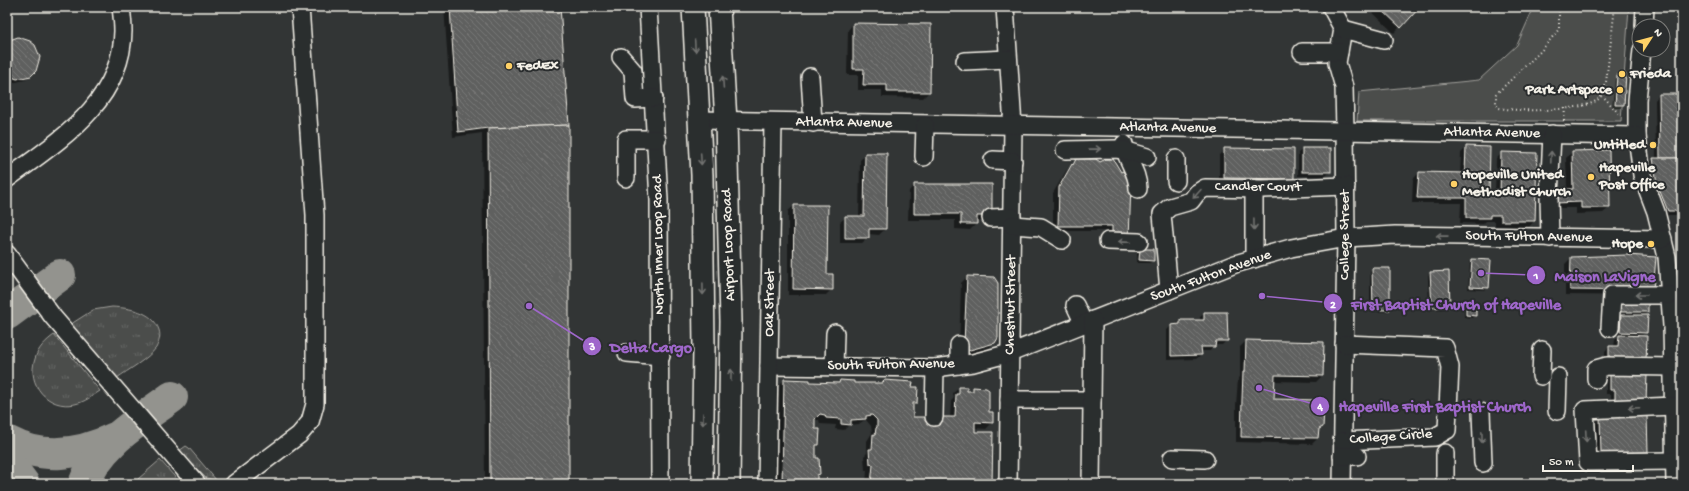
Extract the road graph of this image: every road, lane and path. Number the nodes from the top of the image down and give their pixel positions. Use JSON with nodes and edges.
{"nodes":[{"id":1,"x":121,"y":7,"type":"edge"},
{"id":2,"x":300,"y":7,"type":"edge"},
{"id":3,"x":648,"y":7,"type":"edge"},
{"id":4,"x":693,"y":7,"type":"edge"},
{"id":5,"x":718,"y":7,"type":"edge"},
{"id":6,"x":1005,"y":7,"type":"edge"},
{"id":7,"x":1331,"y":7,"type":"edge"},
{"id":8,"x":1560,"y":7,"type":"edge"},
{"id":9,"x":1615,"y":7,"type":"edge"},
{"id":10,"x":1646,"y":7,"type":"edge"},
{"id":11,"x":1645,"y":18,"type":"edge"},
{"id":12,"x":1344,"y":29,"type":"junction"},
{"id":13,"x":1384,"y":40,"type":"dead end"},
{"id":14,"x":1302,"y":52,"type":"dead end"},
{"id":15,"x":1339,"y":52,"type":"junction"},
{"id":16,"x":622,"y":57,"type":"dead end"},
{"id":17,"x":1641,"y":58,"type":"edge"},
{"id":18,"x":1008,"y":59,"type":"junction"},
{"id":19,"x":965,"y":61,"type":"dead end"},
{"id":20,"x":810,"y":77,"type":"dead end"},
{"id":21,"x":1602,"y":95,"type":"junction"},
{"id":22,"x":654,"y":98,"type":"junction"},
{"id":23,"x":1565,"y":108,"type":"junction"},
{"id":24,"x":1620,"y":115,"type":"dead end"},
{"id":25,"x":699,"y":120,"type":"junction"},
{"id":26,"x":726,"y":121,"type":"junction"},
{"id":27,"x":1564,"y":121,"type":"dead end"},
{"id":28,"x":773,"y":122,"type":"junction"},
{"id":29,"x":813,"y":123,"type":"junction"},
{"id":30,"x":925,"y":125,"type":"junction"},
{"id":31,"x":1013,"y":126,"type":"junction"},
{"id":32,"x":1124,"y":128,"type":"junction"},
{"id":33,"x":1345,"y":130,"type":"junction"},
{"id":34,"x":1552,"y":134,"type":"junction"},
{"id":35,"x":1637,"y":136,"type":"junction"},
{"id":36,"x":657,"y":139,"type":"junction"},
{"id":37,"x":1065,"y":150,"type":"dead end"},
{"id":38,"x":1124,"y":150,"type":"junction"},
{"id":39,"x":924,"y":157,"type":"dead end"},
{"id":40,"x":1147,"y":157,"type":"dead end"},
{"id":41,"x":1176,"y":159,"type":"dead end"},
{"id":42,"x":993,"y":160,"type":"dead end"},
{"id":43,"x":1013,"y":160,"type":"junction"},
{"id":44,"x":626,"y":178,"type":"dead end"},
{"id":45,"x":7,"y":179,"type":"edge"},
{"id":46,"x":1176,"y":181,"type":"dead end"},
{"id":47,"x":1346,"y":186,"type":"junction"},
{"id":48,"x":1138,"y":189,"type":"dead end"},
{"id":49,"x":1254,"y":189,"type":"junction"},
{"id":50,"x":991,"y":218,"type":"dead end"},
{"id":51,"x":1012,"y":221,"type":"junction"},
{"id":52,"x":1346,"y":238,"type":"junction"},
{"id":53,"x":1663,"y":239,"type":"junction"},
{"id":54,"x":1062,"y":240,"type":"dead end"},
{"id":55,"x":1545,"y":240,"type":"junction"},
{"id":56,"x":1108,"y":242,"type":"dead end"},
{"id":57,"x":1140,"y":242,"type":"dead end"},
{"id":58,"x":7,"y":254,"type":"edge"},
{"id":59,"x":1254,"y":259,"type":"junction"},
{"id":60,"x":1169,"y":290,"type":"junction"},
{"id":61,"x":1670,"y":295,"type":"junction"},
{"id":62,"x":1075,"y":305,"type":"dead end"},
{"id":63,"x":1088,"y":322,"type":"junction"},
{"id":64,"x":1610,"y":328,"type":"dead end"},
{"id":65,"x":835,"y":334,"type":"dead end"},
{"id":66,"x":1344,"y":344,"type":"junction"},
{"id":67,"x":959,"y":346,"type":"dead end"},
{"id":68,"x":1542,"y":350,"type":"dead end"},
{"id":69,"x":627,"y":353,"type":"dead end"},
{"id":70,"x":1010,"y":353,"type":"junction"},
{"id":71,"x":661,"y":356,"type":"junction"},
{"id":72,"x":959,"y":365,"type":"junction"},
{"id":73,"x":769,"y":366,"type":"junction"},
{"id":74,"x":1672,"y":366,"type":"junction"},
{"id":75,"x":834,"y":367,"type":"junction"},
{"id":76,"x":935,"y":368,"type":"junction"},
{"id":77,"x":1541,"y":376,"type":"dead end"},
{"id":78,"x":1558,"y":377,"type":"dead end"},
{"id":79,"x":1596,"y":379,"type":"dead end"},
{"id":80,"x":1009,"y":400,"type":"junction"},
{"id":81,"x":1092,"y":400,"type":"junction"},
{"id":82,"x":1673,"y":406,"type":"junction"},
{"id":83,"x":1557,"y":411,"type":"dead end"},
{"id":84,"x":1481,"y":412,"type":"dead end"},
{"id":85,"x":934,"y":417,"type":"dead end"},
{"id":86,"x":1347,"y":451,"type":"junction"},
{"id":87,"x":1445,"y":453,"type":"dead end"},
{"id":88,"x":1172,"y":458,"type":"dead end"},
{"id":89,"x":1205,"y":459,"type":"dead end"},
{"id":90,"x":1674,"y":461,"type":"junction"},
{"id":91,"x":1483,"y":463,"type":"dead end"},
{"id":92,"x":1445,"y":481,"type":"edge"},
{"id":93,"x":196,"y":484,"type":"edge"},
{"id":94,"x":234,"y":484,"type":"edge"},
{"id":95,"x":660,"y":484,"type":"edge"},
{"id":96,"x":702,"y":484,"type":"edge"},
{"id":97,"x":729,"y":484,"type":"edge"},
{"id":98,"x":767,"y":484,"type":"edge"},
{"id":99,"x":1008,"y":484,"type":"edge"},
{"id":100,"x":1090,"y":484,"type":"edge"},
{"id":101,"x":1342,"y":484,"type":"edge"},
{"id":102,"x":1349,"y":484,"type":"edge"},
{"id":103,"x":1355,"y":484,"type":"edge"},
{"id":104,"x":1675,"y":484,"type":"edge"}],
"edges":[{"from":1,"to":45,"type":"street"},
{"from":2,"to":94,"type":"street"},
{"from":3,"to":22,"type":"street","name":"North Inner Loop Road"},
{"from":4,"to":25,"type":"main road","name":"Airport Loop Road","one_way":true},
{"from":26,"to":5,"type":"main road","name":"Airport Loop Road","one_way":true},
{"from":6,"to":18,"type":"street","name":"Chestnut Street"},
{"from":7,"to":12,"type":"street"},
{"from":8,"to":23,"type":"path"},
{"from":9,"to":21,"type":"path"},
{"from":10,"to":11,"type":"street"},
{"from":12,"to":13,"type":"street"},
{"from":12,"to":15,"type":"street","name":"College Street"},
{"from":14,"to":15,"type":"street"},
{"from":15,"to":33,"type":"street","name":"College Street"},
{"from":16,"to":22,"type":"street"},
{"from":17,"to":35,"type":"street"},
{"from":18,"to":19,"type":"street"},
{"from":18,"to":31,"type":"street","name":"Chestnut Street"},
{"from":20,"to":29,"type":"street"},
{"from":21,"to":23,"type":"path"},
{"from":21,"to":24,"type":"path"},
{"from":22,"to":36,"type":"street","name":"North Inner Loop Road"},
{"from":23,"to":27,"type":"path"},
{"from":25,"to":26,"type":"street","name":"Atlanta Avenue"},
{"from":25,"to":96,"type":"main road","name":"Airport Loop Road","one_way":true},
{"from":26,"to":28,"type":"street","name":"Atlanta Avenue"},
{"from":97,"to":26,"type":"main road","name":"Airport Loop Road","one_way":true},
{"from":28,"to":29,"type":"street","name":"Atlanta Avenue"},
{"from":28,"to":73,"type":"street","name":"Oak Street"},
{"from":29,"to":30,"type":"street","name":"Atlanta Avenue"},
{"from":30,"to":31,"type":"street","name":"Atlanta Avenue"},
{"from":30,"to":39,"type":"street"},
{"from":31,"to":32,"type":"street","name":"Atlanta Avenue"},
{"from":31,"to":43,"type":"street","name":"Chestnut Street"},
{"from":32,"to":33,"type":"street","name":"Atlanta Avenue"},
{"from":32,"to":38,"type":"street"},
{"from":33,"to":34,"type":"street","name":"Atlanta Avenue"},
{"from":33,"to":47,"type":"street","name":"College Street"},
{"from":34,"to":35,"type":"street","name":"Atlanta Avenue"},
{"from":55,"to":34,"type":"street","one_way":true},
{"from":35,"to":53,"type":"street"},
{"from":36,"to":44,"type":"street"},
{"from":36,"to":71,"type":"street","name":"North Inner Loop Road"},
{"from":37,"to":38,"type":"street","one_way":true},
{"from":38,"to":40,"type":"street"},
{"from":38,"to":48,"type":"street"},
{"from":41,"to":46,"type":"street"},
{"from":42,"to":43,"type":"street"},
{"from":43,"to":51,"type":"street","name":"Chestnut Street"},
{"from":47,"to":49,"type":"street","name":"Candler Court"},
{"from":47,"to":52,"type":"street","name":"College Street"},
{"from":49,"to":59,"type":"street","one_way":true},
{"from":49,"to":60,"type":"street","name":"Candler Court","one_way":true},
{"from":50,"to":51,"type":"street"},
{"from":51,"to":54,"type":"street"},
{"from":51,"to":70,"type":"street","name":"Chestnut Street"},
{"from":55,"to":52,"type":"street","name":"South Fulton Avenue","one_way":true},
{"from":52,"to":59,"type":"street","name":"South Fulton Avenue"},
{"from":52,"to":66,"type":"street","name":"College Street"},
{"from":53,"to":55,"type":"street","name":"South Fulton Avenue"},
{"from":53,"to":61,"type":"street"},
{"from":57,"to":56,"type":"street","one_way":true},
{"from":58,"to":93,"type":"street"},
{"from":59,"to":60,"type":"street","name":"South Fulton Avenue"},
{"from":60,"to":63,"type":"street","name":"South Fulton Avenue"},
{"from":61,"to":64,"type":"street","one_way":true},
{"from":61,"to":74,"type":"street"},
{"from":62,"to":63,"type":"street"},
{"from":63,"to":70,"type":"street","name":"South Fulton Avenue"},
{"from":63,"to":81,"type":"street"},
{"from":65,"to":75,"type":"street"},
{"from":66,"to":86,"type":"street","name":"College Street"},
{"from":66,"to":86,"type":"street","name":"College Circle"},
{"from":67,"to":72,"type":"street"},
{"from":68,"to":77,"type":"street"},
{"from":69,"to":71,"type":"street"},
{"from":70,"to":72,"type":"street","name":"South Fulton Avenue"},
{"from":70,"to":80,"type":"street","name":"Chestnut Street"},
{"from":71,"to":95,"type":"street","name":"North Inner Loop Road"},
{"from":72,"to":76,"type":"street","name":"South Fulton Avenue"},
{"from":73,"to":75,"type":"street","name":"South Fulton Avenue"},
{"from":73,"to":98,"type":"street","name":"Oak Street"},
{"from":74,"to":79,"type":"street"},
{"from":74,"to":82,"type":"street"},
{"from":75,"to":76,"type":"street","name":"South Fulton Avenue"},
{"from":76,"to":85,"type":"street"},
{"from":78,"to":83,"type":"street"},
{"from":80,"to":81,"type":"street"},
{"from":80,"to":99,"type":"street","name":"Chestnut Street"},
{"from":81,"to":100,"type":"street"},
{"from":82,"to":90,"type":"street"},
{"from":82,"to":90,"type":"street","one_way":true},
{"from":84,"to":91,"type":"street","one_way":true},
{"from":86,"to":101,"type":"street","name":"College Street"},
{"from":87,"to":92,"type":"street"},
{"from":88,"to":89,"type":"street"},
{"from":90,"to":104,"type":"street"},
{"from":102,"to":103,"type":"street"}]}
